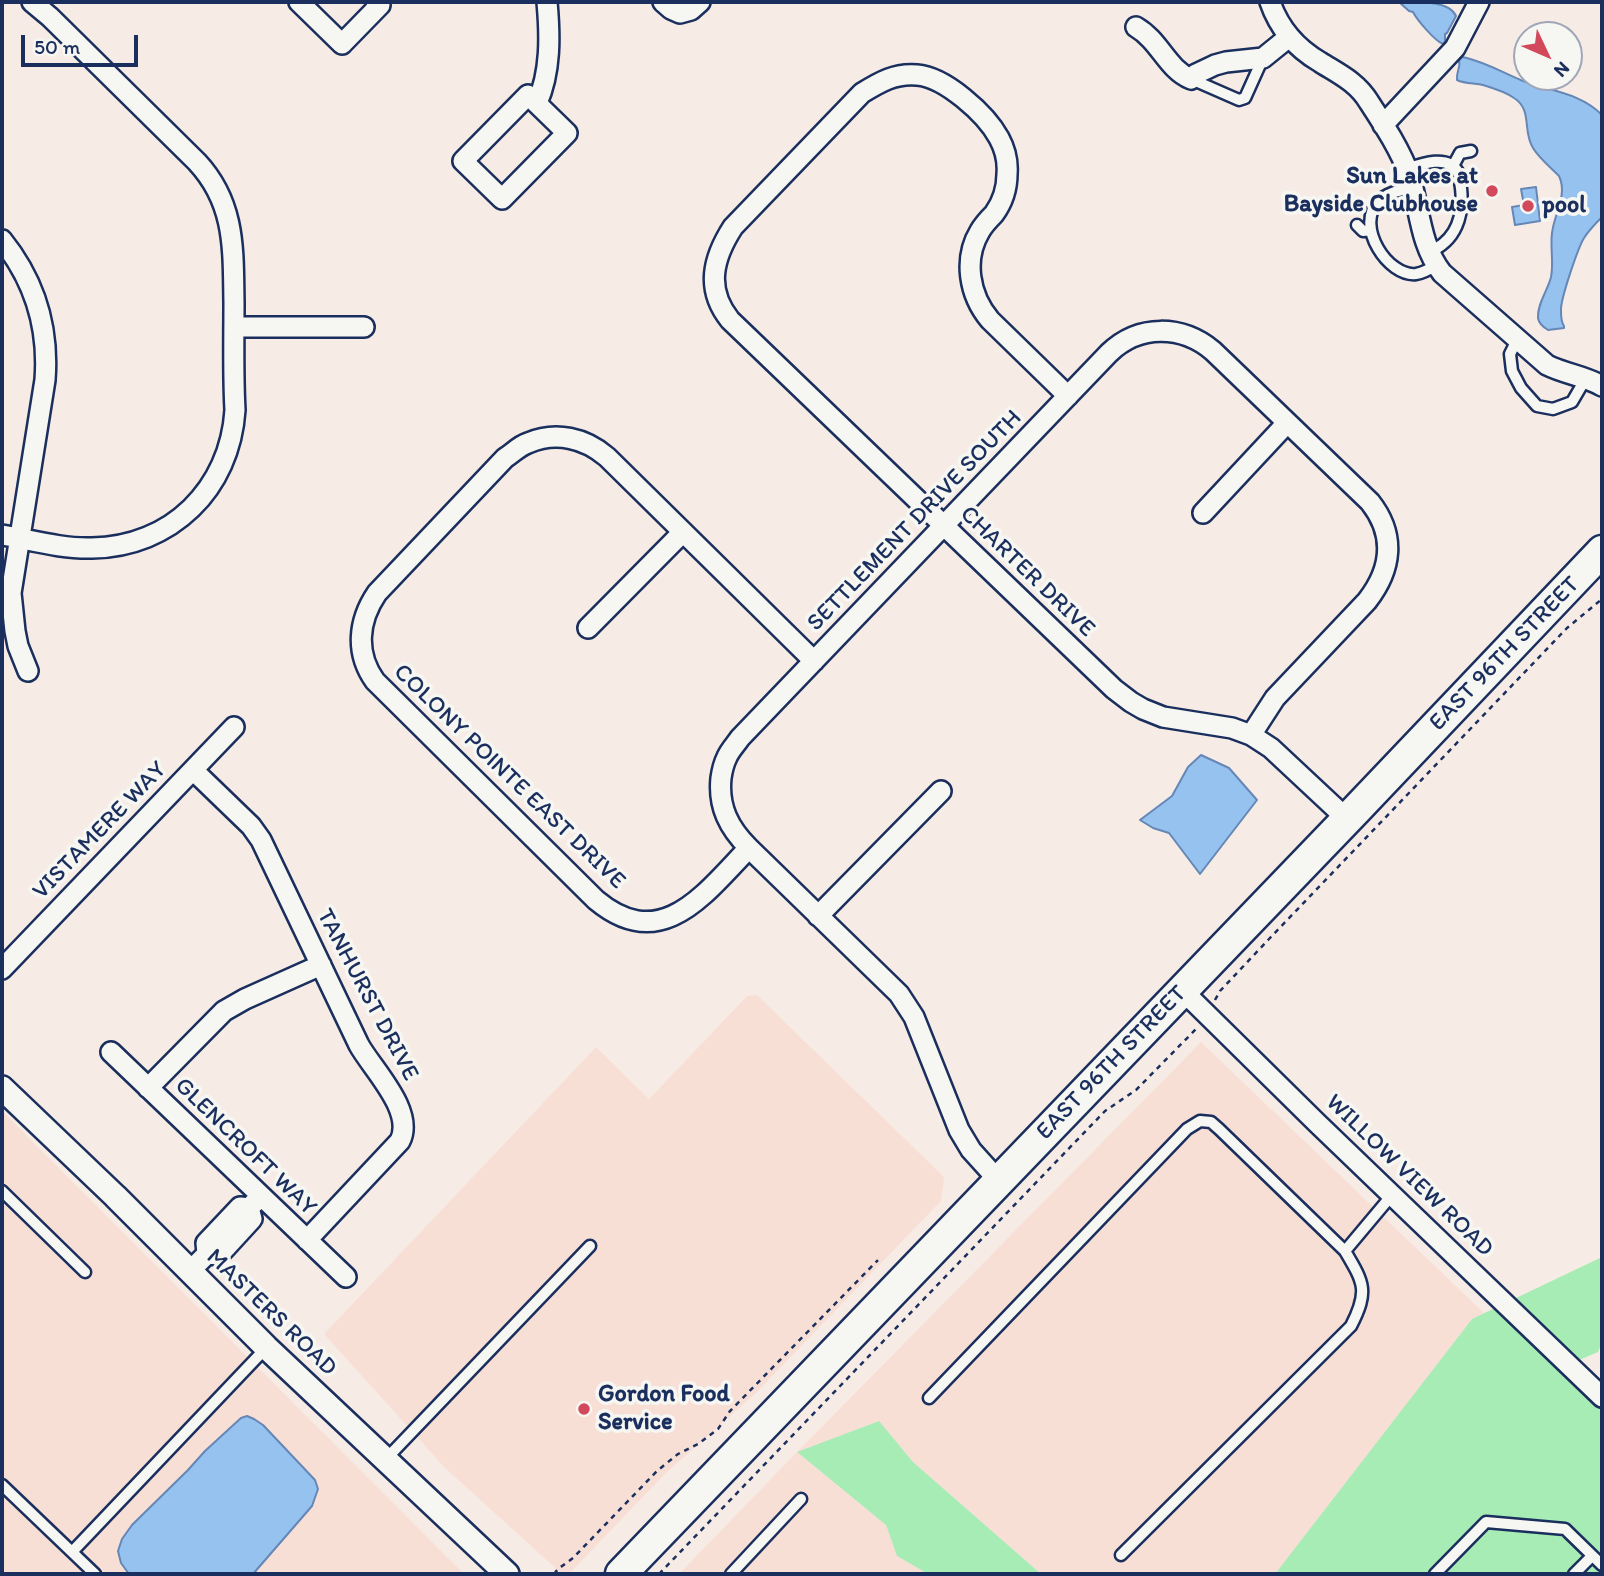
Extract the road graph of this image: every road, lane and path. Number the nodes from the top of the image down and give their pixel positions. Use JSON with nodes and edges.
{"nodes":[{"id":1,"x":32,"y":2,"type":"edge"},
{"id":2,"x":299,"y":2,"type":"edge"},
{"id":3,"x":376,"y":2,"type":"edge"},
{"id":4,"x":547,"y":2,"type":"edge"},
{"id":5,"x":663,"y":2,"type":"edge"},
{"id":6,"x":700,"y":2,"type":"edge"},
{"id":7,"x":1270,"y":2,"type":"edge"},
{"id":8,"x":1479,"y":2,"type":"edge"},
{"id":9,"x":1136,"y":27,"type":"dead end"},
{"id":10,"x":1289,"y":37,"type":"junction"},
{"id":11,"x":1262,"y":58,"type":"junction"},
{"id":12,"x":1191,"y":79,"type":"junction"},
{"id":13,"x":537,"y":103,"type":"junction"},
{"id":14,"x":1383,"y":125,"type":"junction"},
{"id":15,"x":1471,"y":151,"type":"dead end"},
{"id":16,"x":1453,"y":166,"type":"junction"},
{"id":17,"x":1410,"y":178,"type":"junction"},
{"id":18,"x":1357,"y":225,"type":"dead end"},
{"id":19,"x":1370,"y":230,"type":"junction"},
{"id":20,"x":2,"y":240,"type":"edge"},
{"id":21,"x":1432,"y":259,"type":"junction"},
{"id":22,"x":234,"y":327,"type":"junction"},
{"id":23,"x":364,"y":327,"type":"dead end"},
{"id":24,"x":1517,"y":340,"type":"junction"},
{"id":25,"x":1596,"y":378,"type":"edge"},
{"id":26,"x":1068,"y":396,"type":"junction"},
{"id":27,"x":1287,"y":423,"type":"junction"},
{"id":28,"x":1203,"y":513,"type":"dead end"},
{"id":29,"x":943,"y":526,"type":"junction"},
{"id":30,"x":683,"y":532,"type":"junction"},
{"id":31,"x":10,"y":536,"type":"edge"},
{"id":32,"x":1602,"y":551,"type":"edge"},
{"id":33,"x":1602,"y":599,"type":"edge"},
{"id":34,"x":588,"y":628,"type":"dead end"},
{"id":35,"x":814,"y":662,"type":"junction"},
{"id":36,"x":28,"y":670,"type":"dead end"},
{"id":37,"x":234,"y":727,"type":"dead end"},
{"id":38,"x":1251,"y":735,"type":"junction"},
{"id":39,"x":193,"y":769,"type":"junction"},
{"id":40,"x":941,"y":791,"type":"dead end"},
{"id":41,"x":1348,"y":819,"type":"junction"},
{"id":42,"x":749,"y":848,"type":"junction"},
{"id":43,"x":818,"y":916,"type":"junction"},
{"id":44,"x":321,"y":965,"type":"junction"},
{"id":45,"x":2,"y":969,"type":"edge"},
{"id":46,"x":1182,"y":990,"type":"junction"},
{"id":47,"x":1206,"y":1015,"type":"junction"},
{"id":48,"x":111,"y":1052,"type":"dead end"},
{"id":49,"x":2,"y":1088,"type":"edge"},
{"id":50,"x":148,"y":1088,"type":"junction"},
{"id":51,"x":999,"y":1181,"type":"junction"},
{"id":52,"x":2,"y":1191,"type":"edge"},
{"id":53,"x":1392,"y":1195,"type":"junction"},
{"id":54,"x":255,"y":1202,"type":"junction"},
{"id":55,"x":307,"y":1240,"type":"junction"},
{"id":56,"x":590,"y":1246,"type":"dead end"},
{"id":57,"x":1345,"y":1251,"type":"junction"},
{"id":58,"x":878,"y":1260,"type":"dead end"},
{"id":59,"x":190,"y":1271,"type":"junction"},
{"id":60,"x":85,"y":1272,"type":"dead end"},
{"id":61,"x":346,"y":1277,"type":"dead end"},
{"id":62,"x":266,"y":1347,"type":"junction"},
{"id":63,"x":1602,"y":1397,"type":"edge"},
{"id":64,"x":929,"y":1398,"type":"dead end"},
{"id":65,"x":386,"y":1459,"type":"junction"},
{"id":66,"x":2,"y":1485,"type":"edge"},
{"id":67,"x":800,"y":1499,"type":"dead end"},
{"id":68,"x":72,"y":1552,"type":"junction"},
{"id":69,"x":1121,"y":1555,"type":"dead end"},
{"id":70,"x":1592,"y":1556,"type":"junction"},
{"id":71,"x":1602,"y":1565,"type":"edge"},
{"id":72,"x":95,"y":1574,"type":"edge"},
{"id":73,"x":507,"y":1574,"type":"edge"},
{"id":74,"x":554,"y":1574,"type":"edge"},
{"id":75,"x":621,"y":1574,"type":"edge"},
{"id":76,"x":659,"y":1574,"type":"edge"},
{"id":77,"x":731,"y":1574,"type":"edge"},
{"id":78,"x":1435,"y":1574,"type":"edge"},
{"id":79,"x":1574,"y":1574,"type":"edge"}],
"edges":[{"from":1,"to":22,"type":"street"},
{"from":2,"to":3,"type":"street"},
{"from":4,"to":13,"type":"street"},
{"from":5,"to":6,"type":"street"},
{"from":7,"to":10,"type":"street"},
{"from":8,"to":14,"type":"street"},
{"from":9,"to":12,"type":"street"},
{"from":10,"to":11,"type":"street"},
{"from":10,"to":14,"type":"street"},
{"from":11,"to":12,"type":"street"},
{"from":11,"to":12,"type":"lane"},
{"from":13,"to":13,"type":"street"},
{"from":14,"to":17,"type":"street"},
{"from":15,"to":16,"type":"lane"},
{"from":16,"to":17,"type":"lane"},
{"from":16,"to":21,"type":"lane"},
{"from":17,"to":19,"type":"lane"},
{"from":17,"to":21,"type":"street"},
{"from":18,"to":19,"type":"lane"},
{"from":19,"to":21,"type":"lane"},
{"from":20,"to":31,"type":"street"},
{"from":21,"to":24,"type":"street"},
{"from":22,"to":23,"type":"street"},
{"from":22,"to":31,"type":"street"},
{"from":24,"to":25,"type":"street"},
{"from":24,"to":25,"type":"lane"},
{"from":26,"to":27,"type":"street","name":"SETTLEMENT DRIVE SOUTH"},
{"from":26,"to":29,"type":"street","name":"SETTLEMENT DRIVE SOUTH"},
{"from":26,"to":29,"type":"street","name":"CHARTER DRIVE"},
{"from":27,"to":28,"type":"street"},
{"from":27,"to":38,"type":"street"},
{"from":29,"to":35,"type":"street","name":"SETTLEMENT DRIVE SOUTH"},
{"from":29,"to":38,"type":"street","name":"CHARTER DRIVE"},
{"from":30,"to":34,"type":"street"},
{"from":30,"to":35,"type":"street"},
{"from":30,"to":42,"type":"street","name":"COLONY POINTE EAST DRIVE"},
{"from":31,"to":36,"type":"street"},
{"from":32,"to":41,"type":"main road","name":"EAST 96TH STREET"},
{"from":33,"to":47,"type":"path"},
{"from":35,"to":42,"type":"street","name":"SETTLEMENT DRIVE SOUTH"},
{"from":37,"to":39,"type":"street","name":"VISTAMERE WAY"},
{"from":38,"to":41,"type":"street","name":"CHARTER DRIVE"},
{"from":39,"to":44,"type":"street","name":"TANHURST DRIVE"},
{"from":39,"to":45,"type":"street","name":"VISTAMERE WAY"},
{"from":40,"to":43,"type":"street"},
{"from":41,"to":46,"type":"main road","name":"EAST 96TH STREET"},
{"from":42,"to":43,"type":"street"},
{"from":43,"to":51,"type":"street"},
{"from":44,"to":50,"type":"street"},
{"from":44,"to":55,"type":"street","name":"TANHURST DRIVE"},
{"from":46,"to":47,"type":"street","name":"WILLOW VIEW ROAD"},
{"from":46,"to":51,"type":"main road","name":"EAST 96TH STREET"},
{"from":47,"to":53,"type":"street","name":"WILLOW VIEW ROAD"},
{"from":47,"to":76,"type":"path"},
{"from":48,"to":50,"type":"street","name":"GLENCROFT WAY"},
{"from":49,"to":59,"type":"street","name":"MASTERS ROAD"},
{"from":50,"to":54,"type":"street","name":"GLENCROFT WAY"},
{"from":51,"to":75,"type":"main road","name":"EAST 96TH STREET"},
{"from":52,"to":60,"type":"lane"},
{"from":53,"to":57,"type":"lane"},
{"from":53,"to":63,"type":"street","name":"WILLOW VIEW ROAD"},
{"from":54,"to":55,"type":"street","name":"GLENCROFT WAY"},
{"from":54,"to":59,"type":"street"},
{"from":55,"to":61,"type":"street","name":"GLENCROFT WAY"},
{"from":56,"to":65,"type":"lane"},
{"from":57,"to":64,"type":"lane"},
{"from":57,"to":69,"type":"lane"},
{"from":58,"to":74,"type":"path"},
{"from":59,"to":62,"type":"street","name":"MASTERS ROAD"},
{"from":62,"to":65,"type":"street","name":"MASTERS ROAD"},
{"from":62,"to":68,"type":"lane"},
{"from":65,"to":73,"type":"street","name":"MASTERS ROAD"},
{"from":66,"to":68,"type":"lane"},
{"from":67,"to":77,"type":"lane"},
{"from":68,"to":72,"type":"lane"},
{"from":70,"to":71,"type":"lane"},
{"from":70,"to":78,"type":"lane"},
{"from":70,"to":79,"type":"lane"}]}
